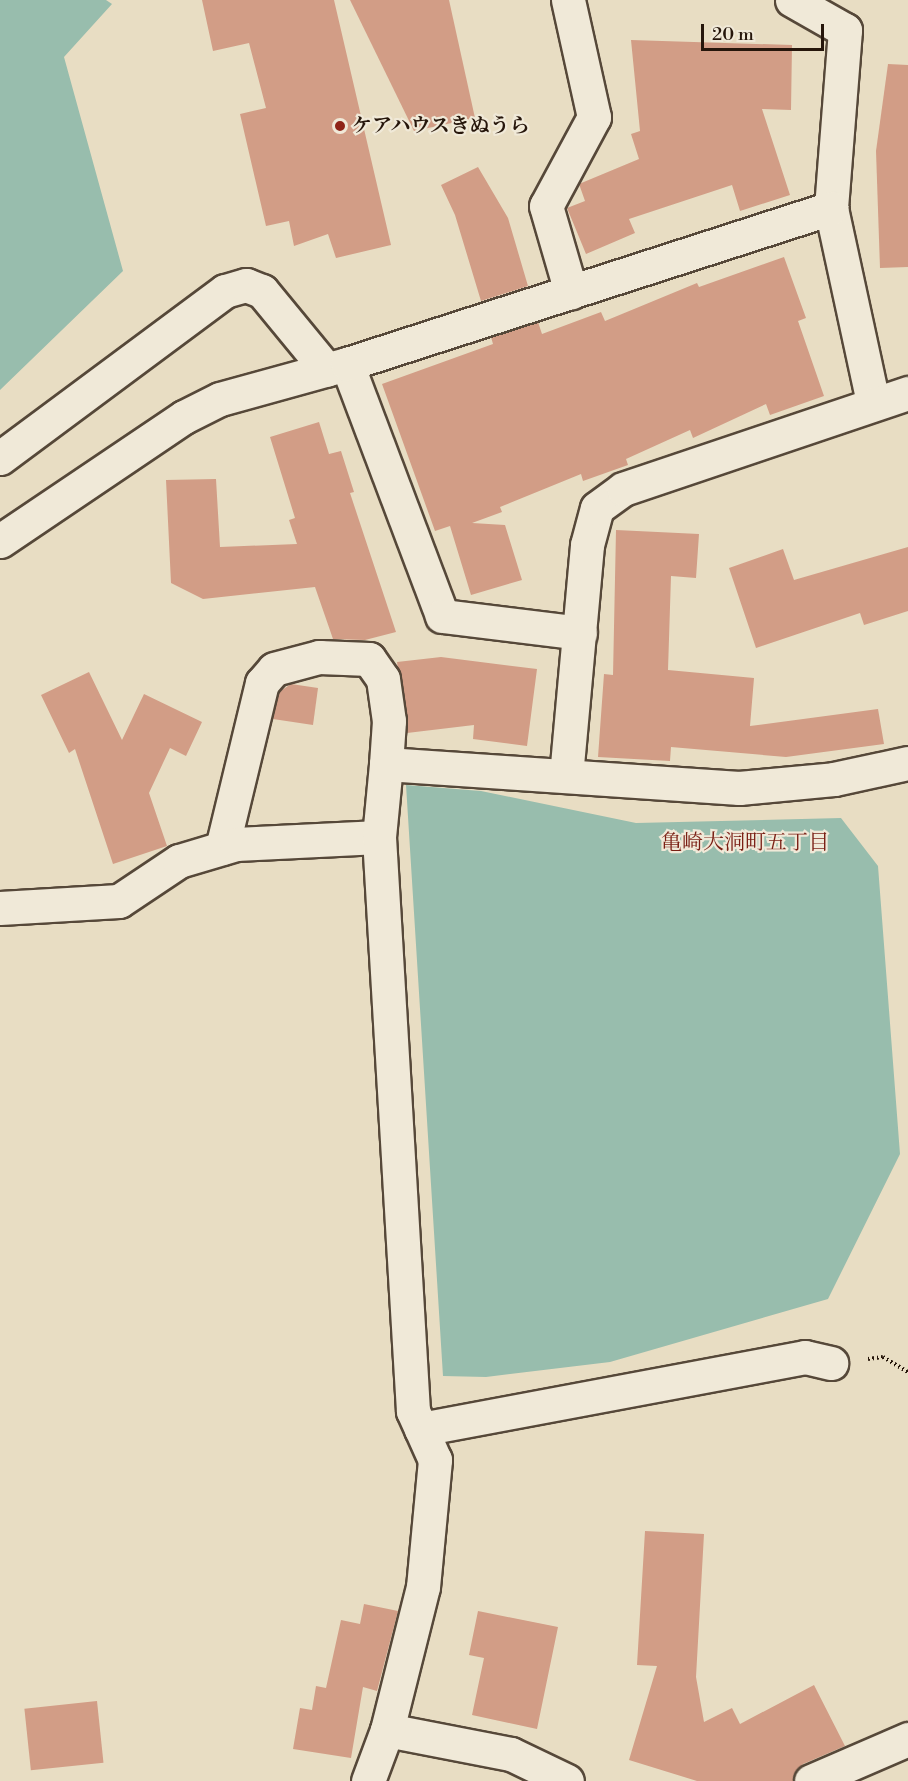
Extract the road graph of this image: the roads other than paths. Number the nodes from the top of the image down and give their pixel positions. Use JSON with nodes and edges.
{"nodes":[{"id":1,"x":568,"y":0,"type":"edge"},
{"id":2,"x":792,"y":0,"type":"edge"},
{"id":3,"x":831,"y":208,"type":"junction"},
{"id":4,"x":572,"y":292,"type":"junction"},
{"id":5,"x":337,"y":367,"type":"junction"},
{"id":6,"x":908,"y":393,"type":"edge"},
{"id":7,"x":873,"y":403,"type":"junction"},
{"id":8,"x":0,"y":458,"type":"edge"},
{"id":9,"x":0,"y":541,"type":"edge"},
{"id":10,"x":580,"y":633,"type":"junction"},
{"id":11,"x":908,"y":763,"type":"edge"},
{"id":12,"x":386,"y":764,"type":"junction"},
{"id":13,"x":566,"y":776,"type":"junction"},
{"id":14,"x":379,"y":837,"type":"junction"},
{"id":15,"x":222,"y":848,"type":"junction"},
{"id":16,"x":0,"y":908,"type":"edge"},
{"id":17,"x":831,"y":1363,"type":"dead end"},
{"id":18,"x":421,"y":1430,"type":"junction"},
{"id":19,"x":387,"y":1730,"type":"junction"},
{"id":20,"x":908,"y":1740,"type":"edge"},
{"id":21,"x":368,"y":1781,"type":"edge"},
{"id":22,"x":567,"y":1781,"type":"edge"},
{"id":23,"x":811,"y":1781,"type":"edge"}],
"edges":[{"from":1,"to":4,"type":"street"},
{"from":2,"to":3,"type":"street"},
{"from":3,"to":4,"type":"street"},
{"from":3,"to":7,"type":"street"},
{"from":4,"to":5,"type":"street"},
{"from":5,"to":8,"type":"street"},
{"from":5,"to":9,"type":"street"},
{"from":5,"to":10,"type":"street"},
{"from":6,"to":7,"type":"street"},
{"from":7,"to":10,"type":"street"},
{"from":10,"to":13,"type":"street"},
{"from":11,"to":13,"type":"street"},
{"from":12,"to":13,"type":"street"},
{"from":12,"to":14,"type":"street"},
{"from":12,"to":15,"type":"street"},
{"from":14,"to":15,"type":"street"},
{"from":14,"to":18,"type":"street"},
{"from":15,"to":16,"type":"street"},
{"from":17,"to":18,"type":"street"},
{"from":18,"to":19,"type":"street"},
{"from":19,"to":21,"type":"street"},
{"from":19,"to":22,"type":"street"},
{"from":20,"to":23,"type":"street"}]}
